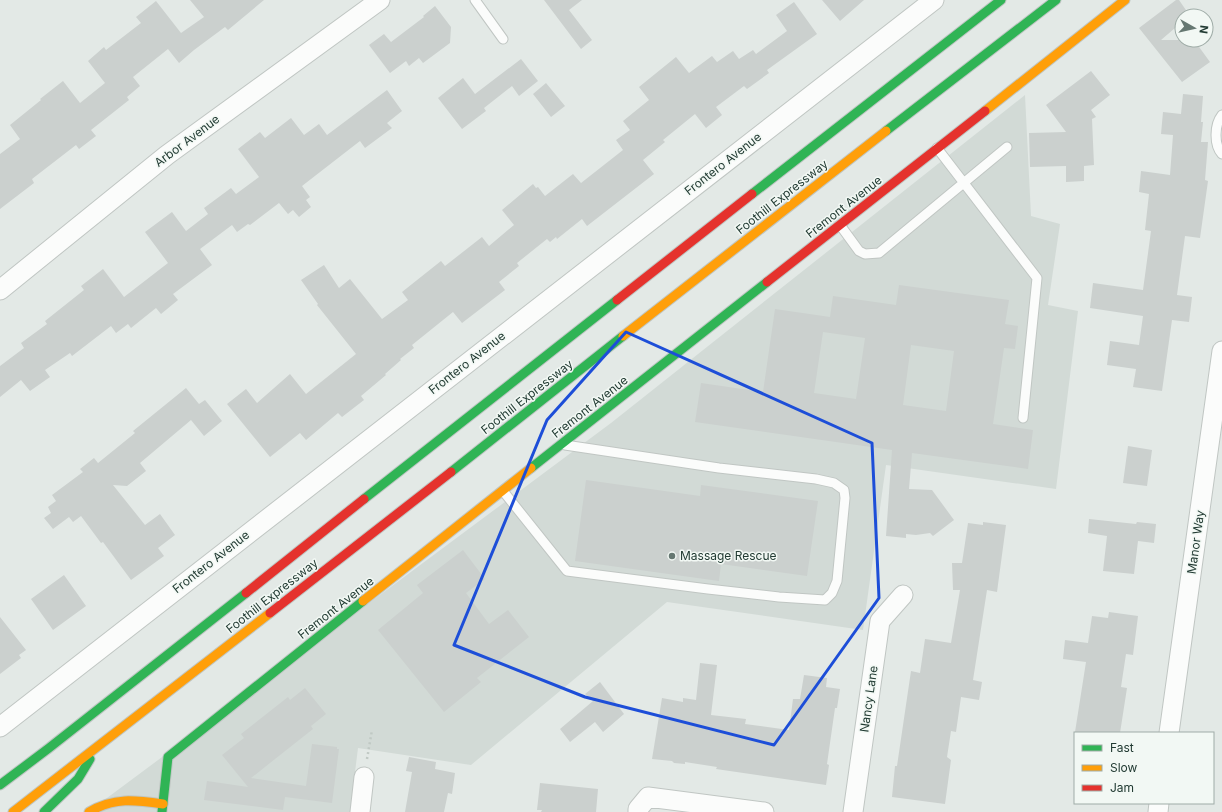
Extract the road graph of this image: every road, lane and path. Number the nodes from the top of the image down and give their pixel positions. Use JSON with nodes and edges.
{"nodes":[{"id":1,"x":380,"y":0,"type":"edge"},
{"id":2,"x":475,"y":0,"type":"edge"},
{"id":3,"x":934,"y":0,"type":"edge"},
{"id":4,"x":1001,"y":0,"type":"edge"},
{"id":5,"x":1056,"y":0,"type":"edge"},
{"id":6,"x":1125,"y":0,"type":"edge"},
{"id":7,"x":503,"y":39,"type":"dead end"},
{"id":8,"x":1222,"y":115,"type":"edge"},
{"id":9,"x":1007,"y":147,"type":"dead end"},
{"id":10,"x":937,"y":148,"type":"junction"},
{"id":11,"x":1222,"y":154,"type":"edge"},
{"id":12,"x":964,"y":182,"type":"junction"},
{"id":13,"x":840,"y":225,"type":"junction"},
{"id":14,"x":0,"y":290,"type":"edge"},
{"id":15,"x":1222,"y":351,"type":"edge"},
{"id":16,"x":1023,"y":418,"type":"dead end"},
{"id":17,"x":562,"y":444,"type":"junction"},
{"id":18,"x":503,"y":491,"type":"junction"},
{"id":19,"x":903,"y":595,"type":"dead end"},
{"id":20,"x":0,"y":726,"type":"edge"},
{"id":21,"x":372,"y":730,"type":"dead end"},
{"id":22,"x":1169,"y":732,"type":"edge"},
{"id":23,"x":97,"y":746,"type":"junction"},
{"id":24,"x":49,"y":748,"type":"junction"},
{"id":25,"x":21,"y":758,"type":"dead end"},
{"id":26,"x":364,"y":777,"type":"joint"},
{"id":27,"x":0,"y":784,"type":"edge"},
{"id":28,"x":163,"y":808,"type":"edge"},
{"id":29,"x":13,"y":812,"type":"edge"},
{"id":30,"x":44,"y":812,"type":"edge"},
{"id":31,"x":89,"y":812,"type":"edge"},
{"id":32,"x":360,"y":812,"type":"edge"},
{"id":33,"x":638,"y":812,"type":"edge"},
{"id":34,"x":764,"y":812,"type":"edge"},
{"id":35,"x":853,"y":812,"type":"edge"}],
"edges":[{"from":1,"to":14,"type":"street","name":"Arbor Avenue"},
{"from":2,"to":7,"type":"lane"},
{"from":3,"to":20,"type":"street","name":"Frontero Avenue"},
{"from":4,"to":24,"type":"main road","name":"Foothill Expressway"},
{"from":5,"to":23,"type":"main road","name":"Foothill Expressway"},
{"from":6,"to":10,"type":"main road","name":"Fremont Avenue"},
{"from":8,"to":11,"type":"lane"},
{"from":9,"to":12,"type":"lane"},
{"from":10,"to":12,"type":"lane"},
{"from":10,"to":13,"type":"main road","name":"Fremont Avenue"},
{"from":12,"to":13,"type":"lane"},
{"from":12,"to":16,"type":"lane"},
{"from":13,"to":17,"type":"main road","name":"Fremont Avenue"},
{"from":15,"to":22,"type":"street","name":"Manor Way"},
{"from":17,"to":18,"type":"main road","name":"Fremont Avenue"},
{"from":17,"to":18,"type":"lane"},
{"from":18,"to":28,"type":"main road","name":"Fremont Avenue"},
{"from":19,"to":35,"type":"street","name":"Nancy Lane"},
{"from":21,"to":26,"type":"path"},
{"from":23,"to":29,"type":"main road","name":"Foothill Expressway"},
{"from":23,"to":30,"type":"main road"},
{"from":24,"to":25,"type":"main road"},
{"from":24,"to":27,"type":"main road","name":"Foothill Expressway"},
{"from":26,"to":32,"type":"street"},
{"from":28,"to":31,"type":"main road","name":"Fremont Avenue"},
{"from":33,"to":34,"type":"street"}]}
